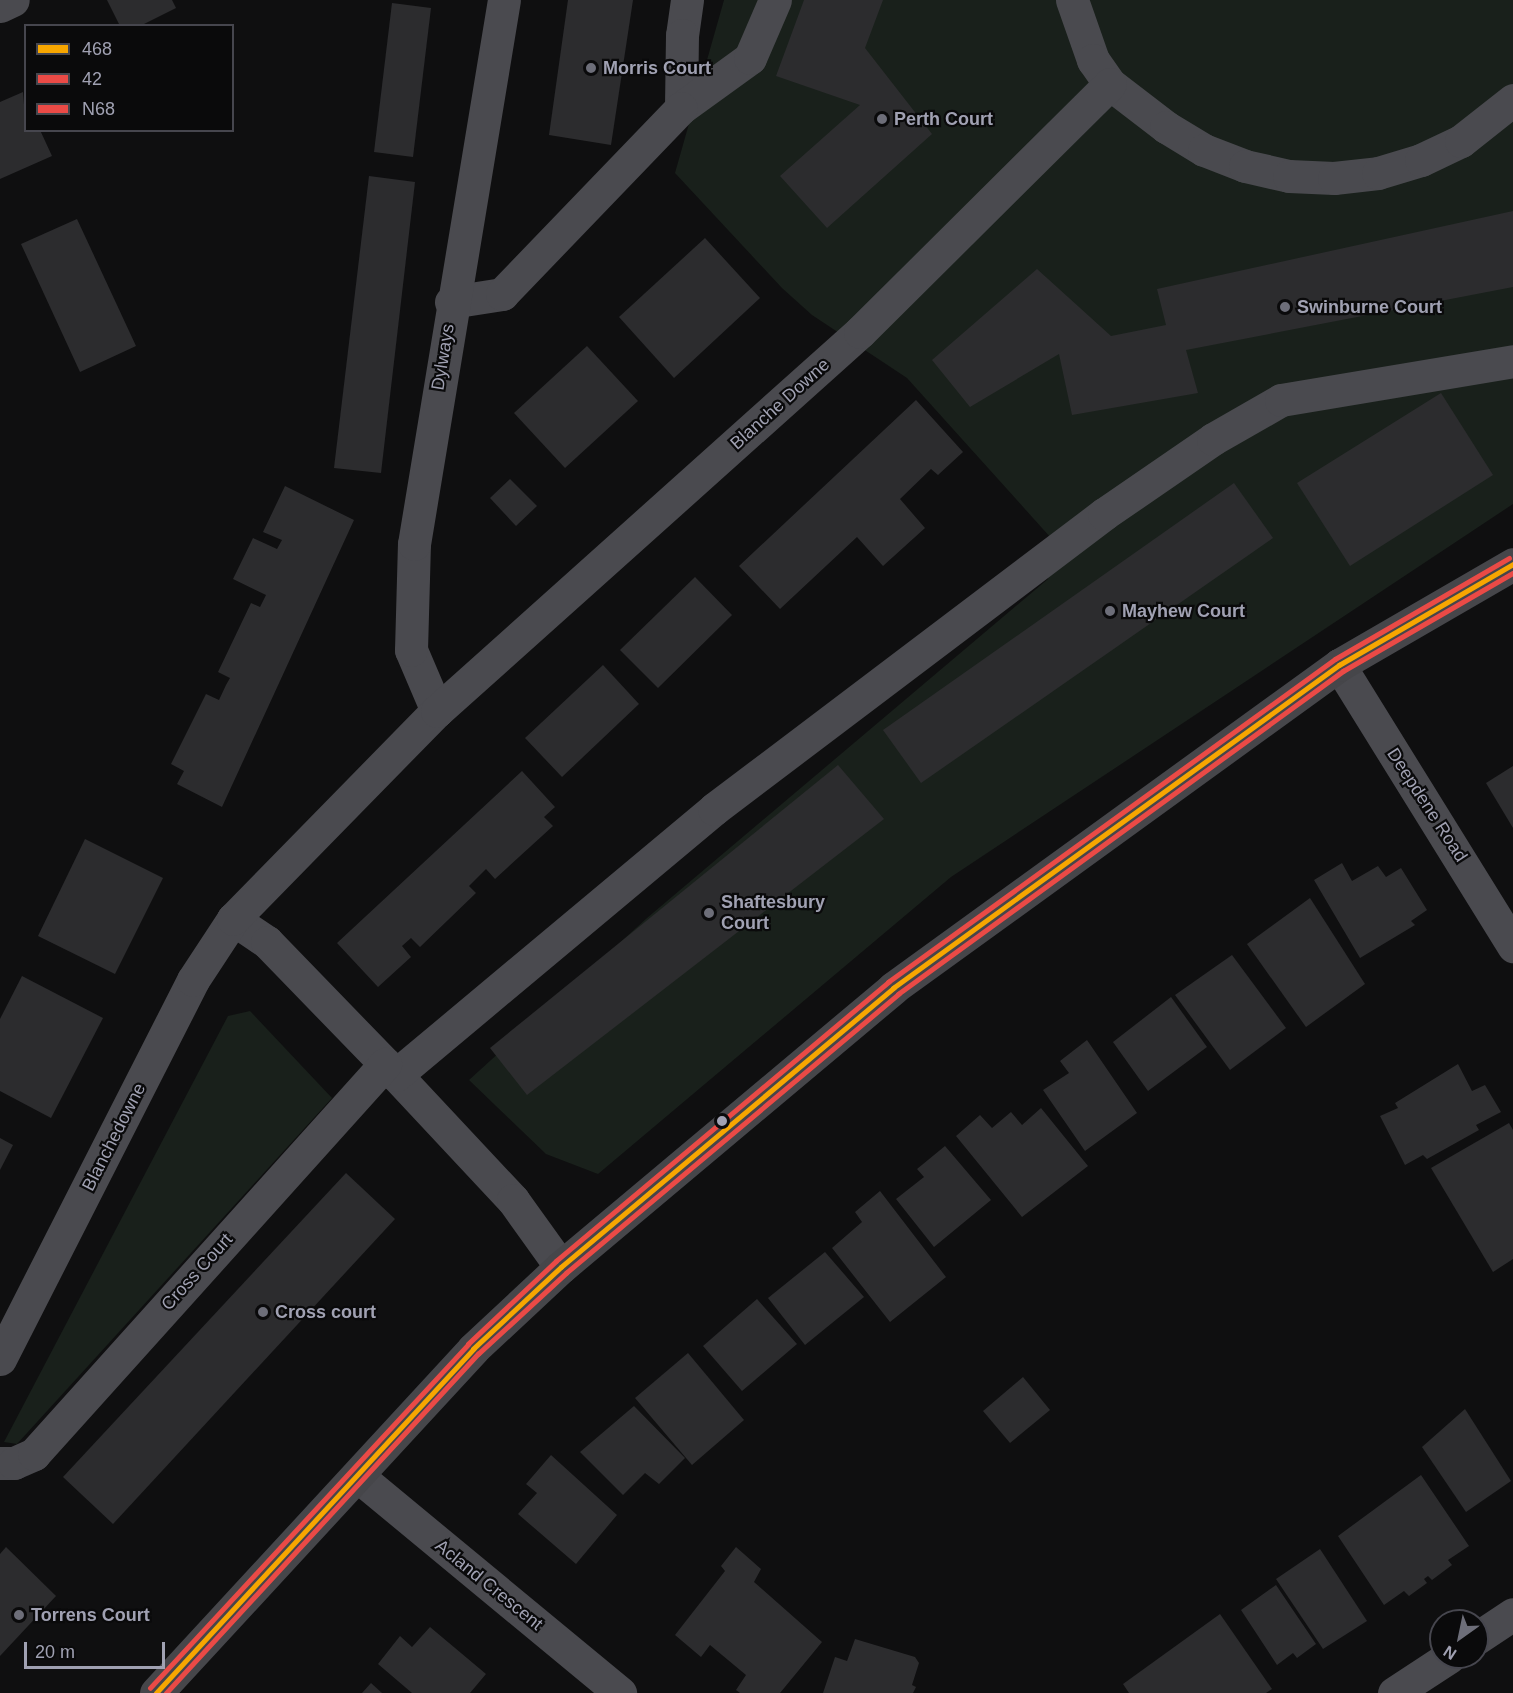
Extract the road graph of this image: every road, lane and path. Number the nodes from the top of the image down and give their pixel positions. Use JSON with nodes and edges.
{"nodes":[{"id":1,"x":13,"y":0,"type":"edge"},
{"id":2,"x":504,"y":0,"type":"edge"},
{"id":3,"x":687,"y":0,"type":"edge"},
{"id":4,"x":776,"y":0,"type":"edge"},
{"id":5,"x":1072,"y":0,"type":"edge"},
{"id":6,"x":0,"y":6,"type":"edge"},
{"id":7,"x":1110,"y":84,"type":"junction"},
{"id":8,"x":1513,"y":100,"type":"edge"},
{"id":9,"x":681,"y":108,"type":"junction"},
{"id":10,"x":451,"y":302,"type":"junction"},
{"id":11,"x":1513,"y":362,"type":"edge"},
{"id":12,"x":1513,"y":564,"type":"edge"},
{"id":13,"x":1339,"y":665,"type":"junction"},
{"id":14,"x":437,"y":711,"type":"junction"},
{"id":15,"x":233,"y":919,"type":"junction"},
{"id":16,"x":1513,"y":946,"type":"edge"},
{"id":17,"x":391,"y":1070,"type":"junction"},
{"id":18,"x":561,"y":1267,"type":"junction"},
{"id":19,"x":0,"y":1359,"type":"edge"},
{"id":20,"x":0,"y":1463,"type":"edge"},
{"id":21,"x":358,"y":1477,"type":"junction"},
{"id":22,"x":1513,"y":1614,"type":"edge"},
{"id":23,"x":1489,"y":1630,"type":"edge"},
{"id":24,"x":1431,"y":1669,"type":"edge"},
{"id":25,"x":156,"y":1693,"type":"edge"},
{"id":26,"x":620,"y":1693,"type":"edge"},
{"id":27,"x":1394,"y":1693,"type":"edge"}],
"edges":[{"from":1,"to":6,"type":"street"},
{"from":2,"to":10,"type":"street","name":"Dylways"},
{"from":3,"to":9,"type":"street"},
{"from":4,"to":9,"type":"street"},
{"from":5,"to":7,"type":"street"},
{"from":7,"to":8,"type":"street"},
{"from":7,"to":14,"type":"street","name":"Blanche Downe"},
{"from":9,"to":10,"type":"street"},
{"from":10,"to":14,"type":"street","name":"Dylways"},
{"from":11,"to":17,"type":"street","name":"Cross Court"},
{"from":12,"to":13,"type":"main road"},
{"from":13,"to":16,"type":"street","name":"Deepdene Road"},
{"from":13,"to":18,"type":"main road"},
{"from":14,"to":15,"type":"street","name":"Blanchedowne"},
{"from":15,"to":17,"type":"street"},
{"from":15,"to":19,"type":"street","name":"Blanchedowne"},
{"from":17,"to":18,"type":"street"},
{"from":17,"to":20,"type":"street","name":"Cross Court"},
{"from":18,"to":21,"type":"main road"},
{"from":21,"to":25,"type":"main road"},
{"from":21,"to":26,"type":"street","name":"Acland Crescent"},
{"from":22,"to":23,"type":"street"},
{"from":24,"to":27,"type":"street"}]}
